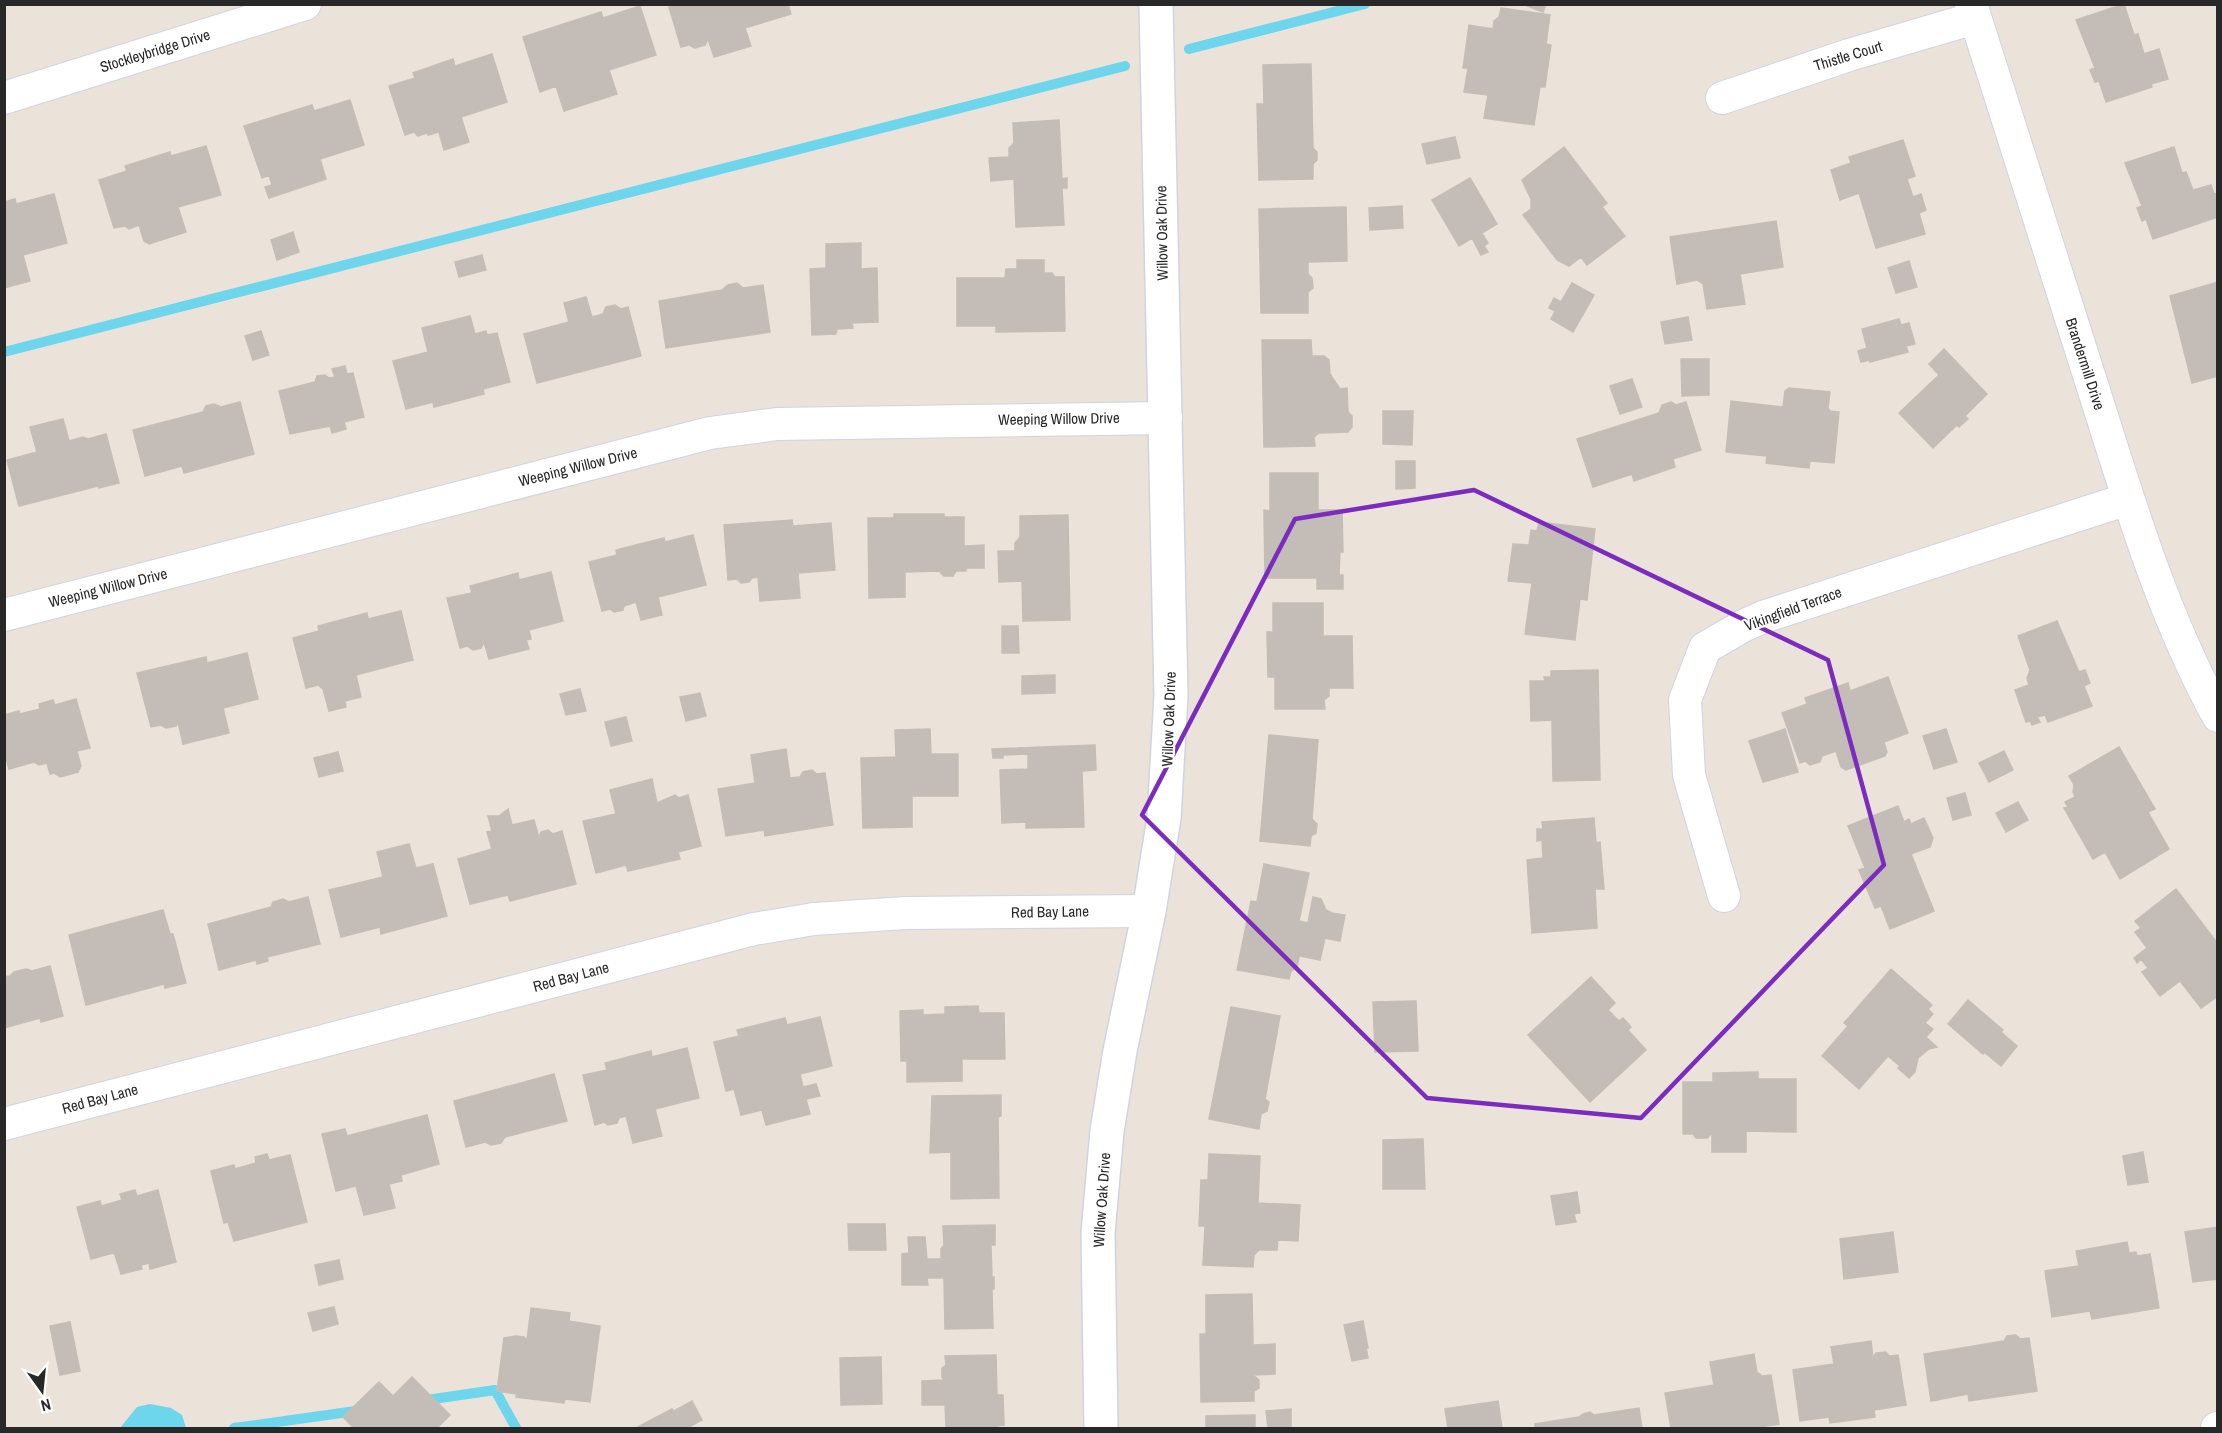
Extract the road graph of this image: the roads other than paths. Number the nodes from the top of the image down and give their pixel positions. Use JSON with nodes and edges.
{"nodes":[{"id":1,"x":305,"y":4,"type":"edge"},
{"id":2,"x":1156,"y":4,"type":"edge"},
{"id":3,"x":1973,"y":11,"type":"edge"},
{"id":4,"x":4,"y":98,"type":"edge"},
{"id":5,"x":1722,"y":98,"type":"dead end"},
{"id":6,"x":1166,"y":418,"type":"junction"},
{"id":7,"x":2128,"y":499,"type":"junction"},
{"id":8,"x":4,"y":615,"type":"edge"},
{"id":9,"x":2217,"y":716,"type":"edge"},
{"id":10,"x":1724,"y":896,"type":"dead end"},
{"id":11,"x":1149,"y":911,"type":"junction"},
{"id":12,"x":4,"y":1124,"type":"edge"},
{"id":13,"x":1101,"y":1428,"type":"edge"}],
"edges":[{"from":1,"to":4,"type":"street","name":"Stockleybridge Drive"},
{"from":2,"to":6,"type":"street","name":"Willow Oak Drive"},
{"from":3,"to":5,"type":"street","name":"Thistle Court"},
{"from":3,"to":7,"type":"street","name":"Brandermill Drive"},
{"from":6,"to":8,"type":"street","name":"Weeping Willow Drive"},
{"from":6,"to":11,"type":"street","name":"Willow Oak Drive"},
{"from":7,"to":9,"type":"street","name":"Brandermill Drive"},
{"from":7,"to":10,"type":"street","name":"Vikingfield Terrace"},
{"from":11,"to":12,"type":"street","name":"Red Bay Lane"},
{"from":11,"to":13,"type":"street","name":"Willow Oak Drive"}]}
